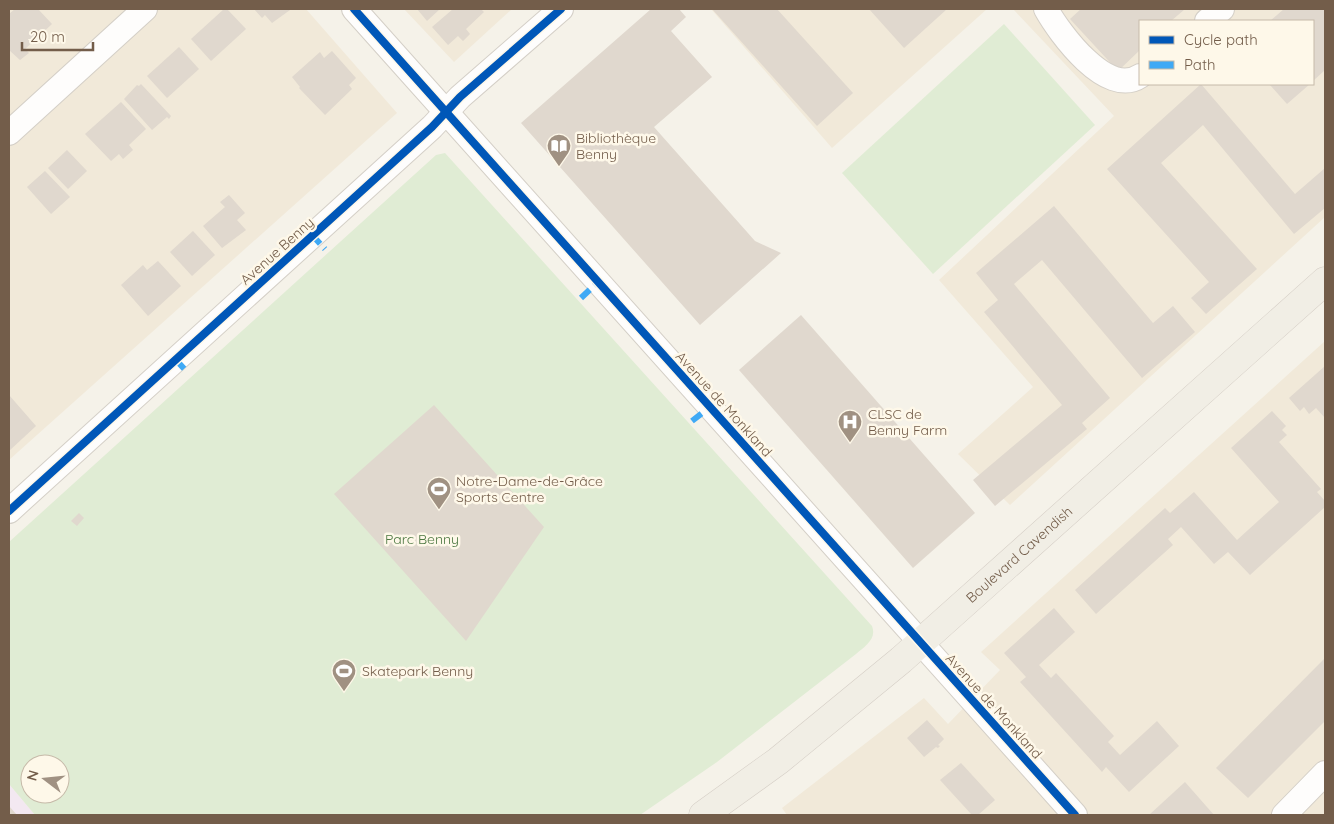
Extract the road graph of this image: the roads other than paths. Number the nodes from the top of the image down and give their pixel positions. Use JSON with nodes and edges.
{"nodes":[{"id":1,"x":146,"y":9,"type":"edge"},
{"id":2,"x":354,"y":9,"type":"edge"},
{"id":3,"x":561,"y":9,"type":"edge"},
{"id":4,"x":1046,"y":9,"type":"edge"},
{"id":5,"x":1222,"y":9,"type":"edge"},
{"id":6,"x":1208,"y":20,"type":"edge"},
{"id":7,"x":1139,"y":76,"type":"edge"},
{"id":8,"x":447,"y":112,"type":"junction"},
{"id":9,"x":9,"y":133,"type":"edge"},
{"id":10,"x":1325,"y":281,"type":"edge"},
{"id":11,"x":9,"y":511,"type":"edge"},
{"id":12,"x":920,"y":642,"type":"junction"},
{"id":13,"x":1325,"y":773,"type":"edge"},
{"id":14,"x":718,"y":811,"type":"edge"},
{"id":15,"x":1076,"y":815,"type":"edge"},
{"id":16,"x":1284,"y":815,"type":"edge"}],
"edges":[{"from":1,"to":9,"type":"street"},
{"from":2,"to":8,"type":"street","name":"Avenue de Monkland"},
{"from":3,"to":8,"type":"street","name":"Avenue Benny"},
{"from":4,"to":7,"type":"street"},
{"from":5,"to":6,"type":"street"},
{"from":8,"to":11,"type":"street","name":"Avenue Benny"},
{"from":8,"to":12,"type":"street","name":"Avenue de Monkland"},
{"from":10,"to":12,"type":"main road","name":"Boulevard Cavendish"},
{"from":12,"to":14,"type":"main road","name":"Boulevard Cavendish"},
{"from":12,"to":15,"type":"street","name":"Avenue de Monkland"},
{"from":13,"to":16,"type":"street"}]}
